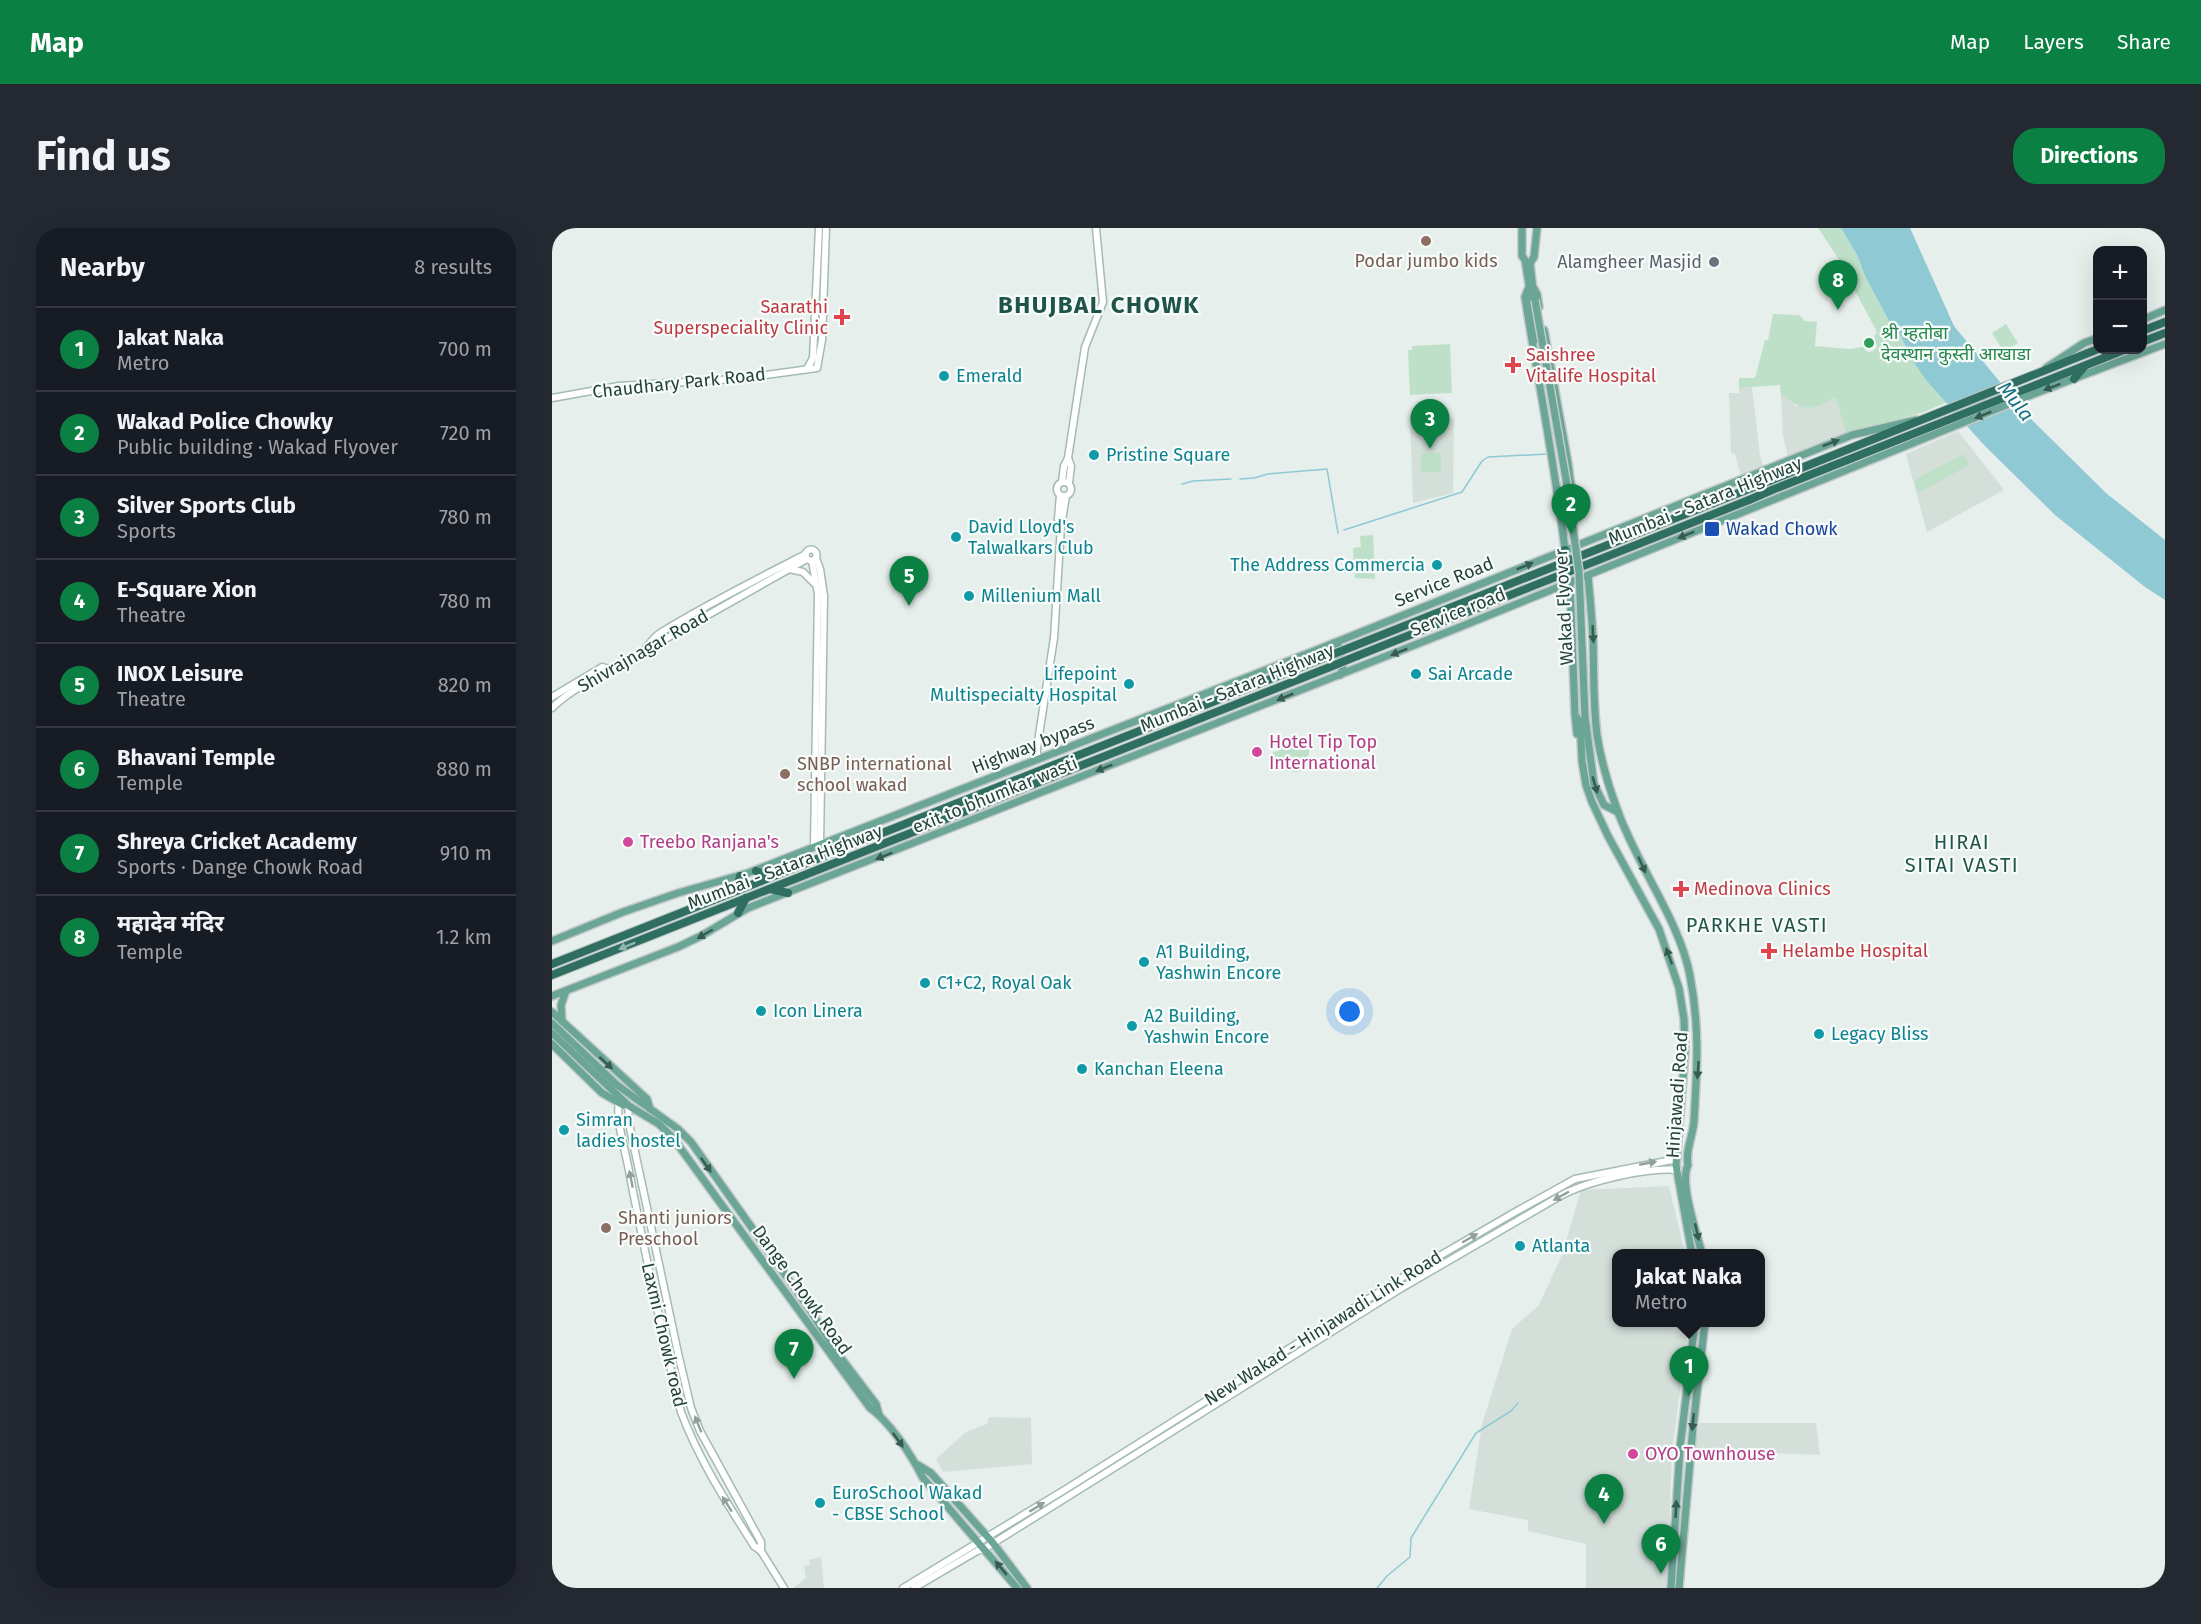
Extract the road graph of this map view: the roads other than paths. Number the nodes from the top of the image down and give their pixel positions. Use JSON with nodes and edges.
{"nodes":[{"id":1,"x":819,"y":228,"type":"edge"},
{"id":2,"x":826,"y":228,"type":"edge"},
{"id":3,"x":1096,"y":228,"type":"edge"},
{"id":4,"x":1522,"y":228,"type":"edge"},
{"id":5,"x":1537,"y":228,"type":"edge"},
{"id":6,"x":1530,"y":288,"type":"junction"},
{"id":7,"x":2165,"y":310,"type":"edge"},
{"id":8,"x":2147,"y":318,"type":"edge"},
{"id":9,"x":2165,"y":322,"type":"edge"},
{"id":10,"x":2147,"y":329,"type":"edge"},
{"id":11,"x":2165,"y":333,"type":"edge"},
{"id":12,"x":2093,"y":340,"type":"edge"},
{"id":13,"x":2147,"y":340,"type":"edge"},
{"id":14,"x":2165,"y":344,"type":"edge"},
{"id":15,"x":2093,"y":351,"type":"edge"},
{"id":16,"x":2114,"y":354,"type":"edge"},
{"id":17,"x":2086,"y":365,"type":"junction"},
{"id":18,"x":807,"y":370,"type":"junction"},
{"id":19,"x":2036,"y":374,"type":"junction"},
{"id":20,"x":2074,"y":379,"type":"junction"},
{"id":21,"x":2030,"y":392,"type":"junction"},
{"id":22,"x":552,"y":398,"type":"edge"},
{"id":23,"x":1927,"y":417,"type":"junction"},
{"id":24,"x":1934,"y":430,"type":"junction"},
{"id":25,"x":1759,"y":472,"type":"junction"},
{"id":26,"x":1570,"y":476,"type":"junction"},
{"id":27,"x":1750,"y":476,"type":"junction"},
{"id":28,"x":1557,"y":479,"type":"junction"},
{"id":29,"x":1065,"y":483,"type":"junction"},
{"id":30,"x":1063,"y":495,"type":"junction"},
{"id":31,"x":1770,"y":501,"type":"junction"},
{"id":32,"x":1761,"y":505,"type":"junction"},
{"id":33,"x":1581,"y":543,"type":"junction"},
{"id":34,"x":1564,"y":550,"type":"junction"},
{"id":35,"x":810,"y":558,"type":"junction"},
{"id":36,"x":1566,"y":561,"type":"junction"},
{"id":37,"x":788,"y":569,"type":"junction"},
{"id":38,"x":1588,"y":576,"type":"junction"},
{"id":39,"x":760,"y":581,"type":"junction"},
{"id":40,"x":1570,"y":583,"type":"junction"},
{"id":41,"x":817,"y":587,"type":"junction"},
{"id":42,"x":1556,"y":589,"type":"junction"},
{"id":43,"x":1571,"y":602,"type":"junction"},
{"id":44,"x":652,"y":643,"type":"junction"},
{"id":45,"x":1334,"y":643,"type":"junction"},
{"id":46,"x":1322,"y":648,"type":"joint"},
{"id":47,"x":821,"y":649,"type":"junction"},
{"id":48,"x":610,"y":669,"type":"junction"},
{"id":49,"x":1340,"y":675,"type":"junction"},
{"id":50,"x":552,"y":697,"type":"edge"},
{"id":51,"x":552,"y":708,"type":"edge"},
{"id":52,"x":1583,"y":718,"type":"junction"},
{"id":53,"x":1580,"y":741,"type":"junction"},
{"id":54,"x":1588,"y":749,"type":"joint"},
{"id":55,"x":1037,"y":760,"type":"junction"},
{"id":56,"x":1618,"y":812,"type":"junction"},
{"id":57,"x":817,"y":846,"type":"junction"},
{"id":58,"x":756,"y":870,"type":"junction"},
{"id":59,"x":740,"y":876,"type":"junction"},
{"id":60,"x":771,"y":877,"type":"junction"},
{"id":61,"x":737,"y":890,"type":"junction"},
{"id":62,"x":770,"y":890,"type":"junction"},
{"id":63,"x":789,"y":893,"type":"junction"},
{"id":64,"x":746,"y":898,"type":"junction"},
{"id":65,"x":738,"y":913,"type":"junction"},
{"id":66,"x":552,"y":942,"type":"edge"},
{"id":67,"x":552,"y":964,"type":"edge"},
{"id":68,"x":552,"y":975,"type":"edge"},
{"id":69,"x":1692,"y":985,"type":"junction"},
{"id":70,"x":1679,"y":988,"type":"junction"},
{"id":71,"x":566,"y":992,"type":"junction"},
{"id":72,"x":552,"y":996,"type":"edge"},
{"id":73,"x":552,"y":1012,"type":"edge"},
{"id":74,"x":552,"y":1023,"type":"edge"},
{"id":75,"x":563,"y":1023,"type":"junction"},
{"id":76,"x":552,"y":1033,"type":"edge"},
{"id":77,"x":552,"y":1044,"type":"edge"},
{"id":78,"x":619,"y":1101,"type":"junction"},
{"id":79,"x":628,"y":1106,"type":"junction"},
{"id":80,"x":649,"y":1114,"type":"junction"},
{"id":81,"x":690,"y":1142,"type":"junction"},
{"id":82,"x":681,"y":1149,"type":"junction"},
{"id":83,"x":1677,"y":1159,"type":"junction"},
{"id":84,"x":1686,"y":1159,"type":"junction"},
{"id":85,"x":1681,"y":1170,"type":"junction"},
{"id":86,"x":1691,"y":1249,"type":"edge"},
{"id":87,"x":1701,"y":1249,"type":"edge"},
{"id":88,"x":1695,"y":1327,"type":"edge"},
{"id":89,"x":1705,"y":1327,"type":"edge"},
{"id":90,"x":1287,"y":1349,"type":"junction"},
{"id":91,"x":1292,"y":1356,"type":"junction"},
{"id":92,"x":879,"y":1415,"type":"junction"},
{"id":93,"x":916,"y":1465,"type":"junction"},
{"id":94,"x":1068,"y":1492,"type":"junction"},
{"id":95,"x":987,"y":1537,"type":"junction"},
{"id":96,"x":978,"y":1542,"type":"junction"},
{"id":97,"x":993,"y":1543,"type":"junction"},
{"id":98,"x":984,"y":1549,"type":"junction"},
{"id":99,"x":761,"y":1551,"type":"junction"},
{"id":100,"x":784,"y":1588,"type":"edge"},
{"id":101,"x":903,"y":1588,"type":"edge"},
{"id":102,"x":914,"y":1588,"type":"edge"},
{"id":103,"x":1017,"y":1588,"type":"edge"},
{"id":104,"x":1027,"y":1588,"type":"edge"},
{"id":105,"x":1671,"y":1588,"type":"edge"},
{"id":106,"x":1679,"y":1588,"type":"edge"}],
"edges":[{"from":1,"to":18,"type":"main road"},
{"from":2,"to":18,"type":"main road"},
{"from":3,"to":29,"type":"main road"},
{"from":4,"to":6,"type":"main road"},
{"from":5,"to":6,"type":"main road"},
{"from":6,"to":26,"type":"main road"},
{"from":6,"to":28,"type":"main road"},
{"from":6,"to":52,"type":"main road","name":"Wakad Flyover","bridge":true},
{"from":7,"to":8,"type":"main road"},
{"from":9,"to":10,"type":"highway"},
{"from":11,"to":13,"type":"highway"},
{"from":12,"to":19,"type":"main road"},
{"from":14,"to":20,"type":"main road"},
{"from":15,"to":19,"type":"highway","name":"Mumbai - Satara Highway"},
{"from":16,"to":17,"type":"highway","name":"Mumbai - Satara Highway"},
{"from":17,"to":20,"type":"highway"},
{"from":17,"to":21,"type":"highway","name":"Mumbai - Satara Highway"},
{"from":18,"to":22,"type":"main road","name":"Chaudhary Park Road"},
{"from":19,"to":23,"type":"highway","name":"Mumbai - Satara Highway"},
{"from":20,"to":21,"type":"main road","one_way":true},
{"from":21,"to":24,"type":"highway","name":"Mumbai - Satara Highway","one_way":true},
{"from":25,"to":23,"type":"main road","name":"Service Road","one_way":true},
{"from":23,"to":36,"type":"highway","name":"Mumbai - Satara Highway","bridge":true},
{"from":24,"to":31,"type":"main road","name":"Service road"},
{"from":24,"to":62,"type":"highway","name":"Mumbai - Satara Highway","bridge":true},
{"from":25,"to":27,"type":"main road","name":"Service Road"},
{"from":25,"to":31,"type":"main road"},
{"from":26,"to":28,"type":"main road"},
{"from":26,"to":33,"type":"main road"},
{"from":27,"to":32,"type":"main road"},
{"from":27,"to":33,"type":"main road","name":"Service Road"},
{"from":28,"to":34,"type":"main road"},
{"from":29,"to":30,"type":"main road"},
{"from":29,"to":30,"type":"main road"},
{"from":30,"to":55,"type":"main road"},
{"from":31,"to":32,"type":"main road","name":"Service road"},
{"from":32,"to":38,"type":"main road","name":"Service road","one_way":true},
{"from":33,"to":34,"type":"main road","name":"Service Road"},
{"from":34,"to":36,"type":"highway"},
{"from":45,"to":34,"type":"main road","name":"Service Road","one_way":true},
{"from":35,"to":37,"type":"main road"},
{"from":35,"to":39,"type":"main road"},
{"from":35,"to":41,"type":"main road"},
{"from":35,"to":47,"type":"main road"},
{"from":36,"to":60,"type":"highway","name":"Mumbai - Satara Highway","bridge":true},
{"from":37,"to":39,"type":"main road"},
{"from":37,"to":41,"type":"main road"},
{"from":38,"to":40,"type":"main road","name":"Service road"},
{"from":38,"to":56,"type":"main road","one_way":true},
{"from":39,"to":44,"type":"main road","name":"Shivrajnagar Road"},
{"from":39,"to":44,"type":"main road"},
{"from":40,"to":42,"type":"main road","name":"Service road"},
{"from":40,"to":43,"type":"main road"},
{"from":41,"to":47,"type":"main road"},
{"from":42,"to":43,"type":"main road"},
{"from":42,"to":49,"type":"main road","name":"Service road","one_way":true},
{"from":43,"to":53,"type":"main road"},
{"from":44,"to":48,"type":"main road","name":"Shivrajnagar Road"},
{"from":45,"to":46,"type":"main road","name":"Service Road"},
{"from":45,"to":49,"type":"main road"},
{"from":46,"to":55,"type":"main road","name":"Highway bypass"},
{"from":47,"to":57,"type":"main road"},
{"from":48,"to":50,"type":"main road"},
{"from":48,"to":51,"type":"main road","name":"Shivrajnagar Road"},
{"from":49,"to":63,"type":"main road","name":"exit to bhumkar wasti","one_way":true},
{"from":52,"to":53,"type":"main road","name":"Wakad Flyover"},
{"from":52,"to":54,"type":"main road","name":"Wakad Flyover"},
{"from":70,"to":53,"type":"main road","name":"Hinjawadi Road","one_way":true},
{"from":54,"to":56,"type":"main road","name":"Hinjawadi Road","one_way":true},
{"from":55,"to":57,"type":"main road","name":"Highway bypass"},
{"from":56,"to":69,"type":"main road","name":"Hinjawadi Road","one_way":true},
{"from":57,"to":58,"type":"main road","name":"Highway bypass"},
{"from":58,"to":59,"type":"main road","name":"Highway bypass"},
{"from":58,"to":60,"type":"highway"},
{"from":59,"to":61,"type":"highway"},
{"from":59,"to":66,"type":"main road","name":"Highway bypass"},
{"from":60,"to":61,"type":"highway","name":"Mumbai - Satara Highway"},
{"from":61,"to":67,"type":"highway","name":"Mumbai - Satara Highway"},
{"from":62,"to":63,"type":"highway"},
{"from":62,"to":64,"type":"highway","name":"Mumbai - Satara Highway"},
{"from":63,"to":65,"type":"main road","name":"exit to bhumkar wasti"},
{"from":64,"to":65,"type":"highway"},
{"from":64,"to":68,"type":"highway","name":"Mumbai - Satara Highway","one_way":true},
{"from":65,"to":71,"type":"main road","name":"exit to bhumkar wasti","one_way":true},
{"from":69,"to":70,"type":"main road"},
{"from":69,"to":84,"type":"main road","name":"Hinjawadi Road","one_way":true},
{"from":70,"to":83,"type":"main road","name":"Hinjawadi Road"},
{"from":71,"to":72,"type":"main road","name":"exit to bhumkar wasti"},
{"from":71,"to":75,"type":"main road"},
{"from":73,"to":75,"type":"main road"},
{"from":74,"to":80,"type":"main road"},
{"from":75,"to":80,"type":"main road","one_way":true},
{"from":76,"to":78,"type":"main road"},
{"from":77,"to":78,"type":"main road"},
{"from":78,"to":79,"type":"main road","name":"Dange Chowk Road"},
{"from":99,"to":78,"type":"main road","name":"Laxmi Chowk road","one_way":true},
{"from":79,"to":80,"type":"main road","name":"Dange Chowk Road"},
{"from":99,"to":79,"type":"main road","name":"Laxmi Chowk road","one_way":true},
{"from":80,"to":81,"type":"main road","name":"Dange Chowk Road"},
{"from":80,"to":82,"type":"main road","name":"Dange Chowk Road"},
{"from":81,"to":82,"type":"main road"},
{"from":81,"to":92,"type":"main road","name":"Dange Chowk Road","one_way":true},
{"from":82,"to":92,"type":"main road","name":"Dange Chowk Road"},
{"from":83,"to":84,"type":"main road"},
{"from":83,"to":85,"type":"main road"},
{"from":90,"to":83,"type":"main road","name":"New Wakad - Hinjawadi Link Road","one_way":true},
{"from":84,"to":85,"type":"main road","name":"Hinjawadi Road"},
{"from":85,"to":86,"type":"main road"},
{"from":85,"to":87,"type":"main road","name":"Hinjawadi Road","one_way":true},
{"from":85,"to":91,"type":"main road","name":"New Wakad - Hinjawadi Link Road","one_way":true},
{"from":105,"to":88,"type":"main road","one_way":true},
{"from":89,"to":106,"type":"main road","one_way":true},
{"from":90,"to":91,"type":"main road"},
{"from":90,"to":94,"type":"main road","name":"New Wakad - Hinjawadi Link Road"},
{"from":91,"to":94,"type":"main road","name":"New Wakad - Hinjawadi Link Road"},
{"from":92,"to":93,"type":"main road","name":"Dange Chowk Road","one_way":true},
{"from":93,"to":95,"type":"main road","name":"Dange Chowk Road"},
{"from":93,"to":96,"type":"main road","name":"Dange Chowk Road"},
{"from":95,"to":94,"type":"main road","name":"New Wakad - Hinjawadi Link Road","one_way":true},
{"from":94,"to":97,"type":"main road","name":"New Wakad - Hinjawadi Link Road"},
{"from":95,"to":96,"type":"main road","name":"New Wakad - Hinjawadi Link Road"},
{"from":95,"to":97,"type":"main road","name":"Dange Chowk Road"},
{"from":96,"to":98,"type":"main road","name":"Dange Chowk Road"},
{"from":96,"to":101,"type":"main road","name":"New Wakad - Hinjawadi Link Road"},
{"from":97,"to":98,"type":"main road","name":"New Wakad - Hinjawadi Link Road"},
{"from":97,"to":104,"type":"main road","name":"Dange Chowk Road"},
{"from":98,"to":102,"type":"main road","name":"New Wakad - Hinjawadi Link Road"},
{"from":103,"to":98,"type":"main road","name":"Dange Chowk Road","one_way":true},
{"from":99,"to":100,"type":"main road","name":"Laxmi Chowk road"}]}
